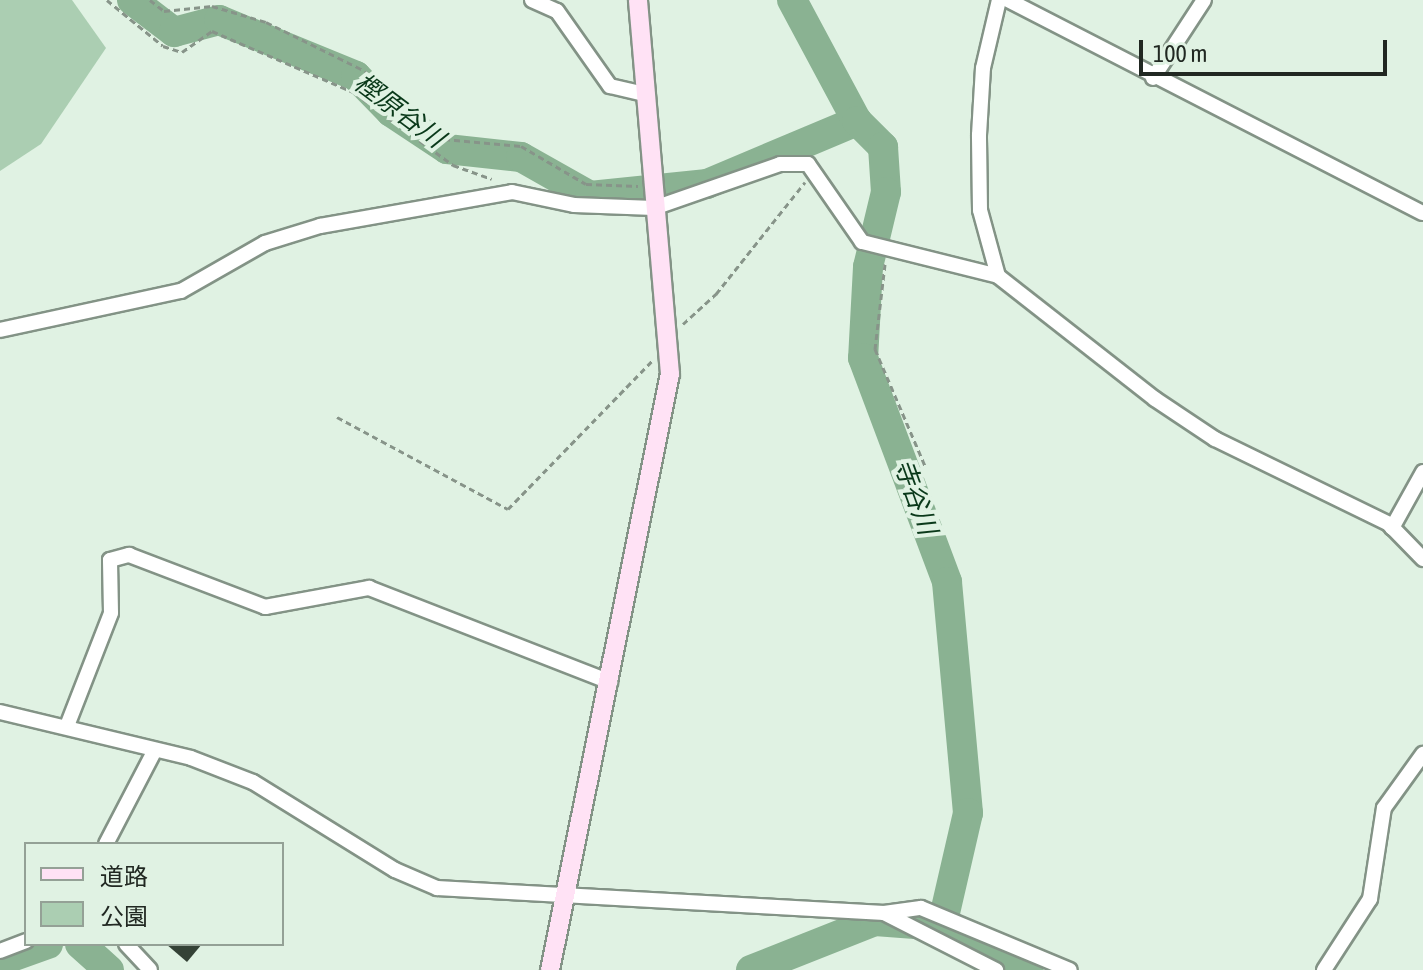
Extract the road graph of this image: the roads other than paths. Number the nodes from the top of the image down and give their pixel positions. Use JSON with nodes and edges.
{"nodes":[{"id":1,"x":532,"y":0,"type":"edge"},
{"id":2,"x":638,"y":0,"type":"edge"},
{"id":3,"x":999,"y":0,"type":"edge"},
{"id":4,"x":1008,"y":0,"type":"edge"},
{"id":5,"x":1204,"y":0,"type":"edge"},
{"id":6,"x":1153,"y":78,"type":"junction"},
{"id":7,"x":646,"y":94,"type":"junction"},
{"id":8,"x":654,"y":208,"type":"junction"},
{"id":9,"x":1423,"y":213,"type":"edge"},
{"id":10,"x":998,"y":276,"type":"junction"},
{"id":11,"x":0,"y":330,"type":"edge"},
{"id":12,"x":1423,"y":472,"type":"edge"},
{"id":13,"x":1392,"y":528,"type":"junction"},
{"id":14,"x":1423,"y":559,"type":"edge"},
{"id":15,"x":610,"y":682,"type":"junction"},
{"id":16,"x":0,"y":712,"type":"edge"},
{"id":17,"x":67,"y":726,"type":"junction"},
{"id":18,"x":155,"y":750,"type":"junction"},
{"id":19,"x":1423,"y":754,"type":"edge"},
{"id":20,"x":107,"y":842,"type":"edge"},
{"id":21,"x":564,"y":894,"type":"junction"},
{"id":22,"x":884,"y":913,"type":"junction"},
{"id":23,"x":24,"y":942,"type":"edge"},
{"id":24,"x":128,"y":946,"type":"edge"},
{"id":25,"x":0,"y":951,"type":"edge"},
{"id":26,"x":150,"y":970,"type":"edge"},
{"id":27,"x":550,"y":970,"type":"edge"},
{"id":28,"x":996,"y":970,"type":"edge"},
{"id":29,"x":1070,"y":970,"type":"edge"},
{"id":30,"x":1324,"y":970,"type":"edge"}],
"edges":[{"from":1,"to":7,"type":"street"},
{"from":2,"to":7,"type":"street"},
{"from":3,"to":10,"type":"street"},
{"from":4,"to":6,"type":"street"},
{"from":5,"to":6,"type":"street"},
{"from":6,"to":9,"type":"street"},
{"from":7,"to":8,"type":"street"},
{"from":8,"to":10,"type":"street"},
{"from":8,"to":11,"type":"street"},
{"from":8,"to":15,"type":"street"},
{"from":10,"to":13,"type":"street"},
{"from":12,"to":13,"type":"street"},
{"from":13,"to":14,"type":"street"},
{"from":15,"to":17,"type":"street"},
{"from":15,"to":21,"type":"street"},
{"from":16,"to":17,"type":"street"},
{"from":17,"to":18,"type":"street"},
{"from":18,"to":20,"type":"street"},
{"from":18,"to":21,"type":"street"},
{"from":19,"to":30,"type":"street"},
{"from":21,"to":22,"type":"street"},
{"from":21,"to":27,"type":"street"},
{"from":22,"to":28,"type":"street"},
{"from":22,"to":29,"type":"street"},
{"from":23,"to":25,"type":"street"},
{"from":24,"to":26,"type":"street"}]}
